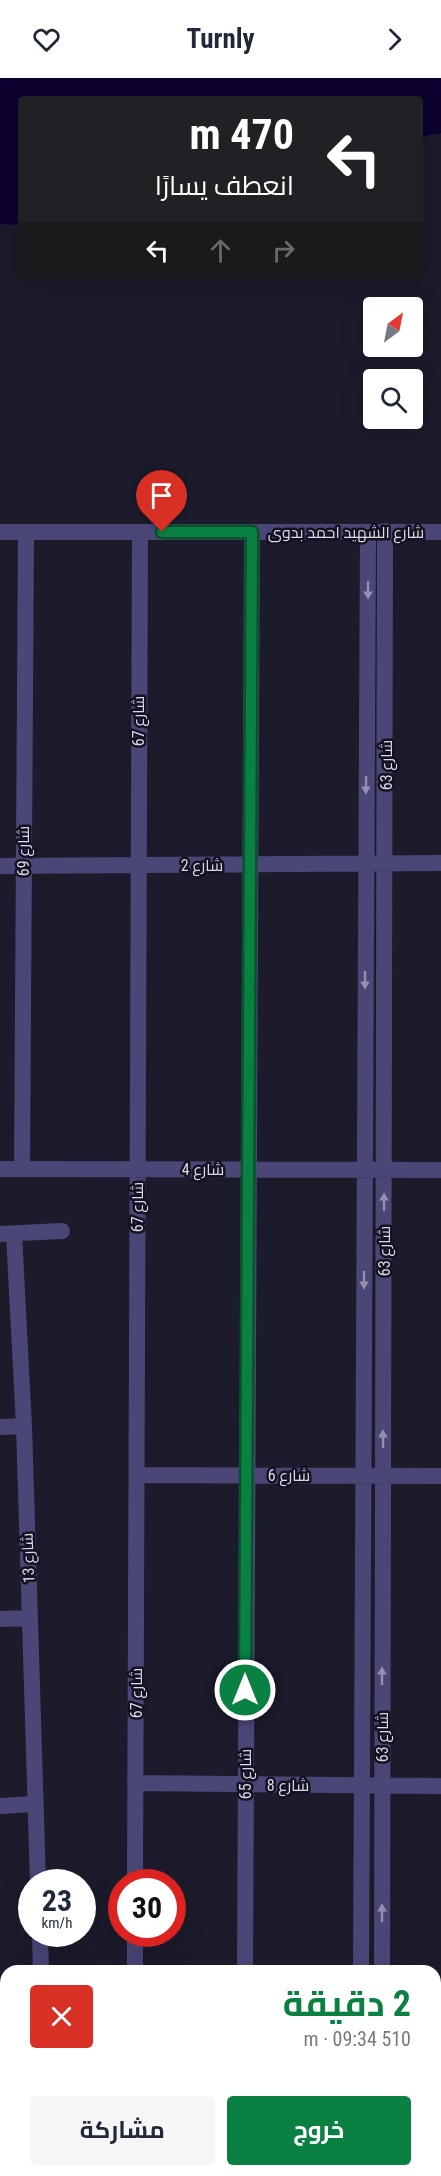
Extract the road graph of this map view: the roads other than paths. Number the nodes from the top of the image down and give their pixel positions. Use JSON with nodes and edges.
{"nodes":[{"id":1,"x":140,"y":531,"type":"junction"},
{"id":2,"x":385,"y":531,"type":"junction"},
{"id":3,"x":0,"y":532,"type":"edge"},
{"id":4,"x":26,"y":532,"type":"junction"},
{"id":5,"x":252,"y":532,"type":"junction"},
{"id":6,"x":368,"y":532,"type":"junction"},
{"id":7,"x":441,"y":532,"type":"edge"},
{"id":8,"x":385,"y":621,"type":"junction"},
{"id":9,"x":368,"y":622,"type":"junction"},
{"id":10,"x":441,"y":863,"type":"edge"},
{"id":11,"x":249,"y":864,"type":"junction"},
{"id":12,"x":365,"y":864,"type":"junction"},
{"id":13,"x":386,"y":864,"type":"junction"},
{"id":14,"x":137,"y":865,"type":"junction"},
{"id":15,"x":0,"y":866,"type":"edge"},
{"id":16,"x":23,"y":866,"type":"junction"},
{"id":17,"x":0,"y":1169,"type":"edge"},
{"id":18,"x":22,"y":1169,"type":"junction"},
{"id":19,"x":249,"y":1169,"type":"junction"},
{"id":20,"x":137,"y":1170,"type":"junction"},
{"id":21,"x":365,"y":1170,"type":"junction"},
{"id":22,"x":384,"y":1170,"type":"junction"},
{"id":23,"x":441,"y":1170,"type":"edge"},
{"id":24,"x":62,"y":1231,"type":"dead end"},
{"id":25,"x":7,"y":1234,"type":"edge"},
{"id":26,"x":24,"y":1426,"type":"junction"},
{"id":27,"x":0,"y":1427,"type":"edge"},
{"id":28,"x":137,"y":1475,"type":"junction"},
{"id":29,"x":246,"y":1475,"type":"junction"},
{"id":30,"x":364,"y":1476,"type":"junction"},
{"id":31,"x":383,"y":1476,"type":"junction"},
{"id":32,"x":441,"y":1476,"type":"edge"},
{"id":33,"x":30,"y":1618,"type":"junction"},
{"id":34,"x":0,"y":1619,"type":"edge"},
{"id":35,"x":135,"y":1784,"type":"junction"},
{"id":36,"x":244,"y":1785,"type":"junction"},
{"id":37,"x":361,"y":1785,"type":"junction"},
{"id":38,"x":382,"y":1785,"type":"junction"},
{"id":39,"x":441,"y":1786,"type":"edge"},
{"id":40,"x":35,"y":1804,"type":"junction"},
{"id":41,"x":0,"y":1806,"type":"edge"},
{"id":42,"x":38,"y":1869,"type":"edge"},
{"id":43,"x":135,"y":1869,"type":"edge"},
{"id":44,"x":40,"y":1947,"type":"edge"},
{"id":45,"x":135,"y":1947,"type":"edge"},
{"id":46,"x":41,"y":1965,"type":"edge"},
{"id":47,"x":135,"y":1965,"type":"edge"},
{"id":48,"x":245,"y":1965,"type":"edge"},
{"id":49,"x":361,"y":1965,"type":"edge"},
{"id":50,"x":382,"y":1965,"type":"edge"}],
"edges":[{"from":1,"to":4,"type":"street","name":"شارع الشهيد احمد بدوى"},
{"from":1,"to":5,"type":"street","name":"شارع الشهيد احمد بدوى"},
{"from":1,"to":14,"type":"street","name":"شارع 67"},
{"from":2,"to":6,"type":"street","name":"شارع الشهيد احمد بدوى"},
{"from":2,"to":7,"type":"street","name":"شارع الشهيد احمد بدوى"},
{"from":2,"to":8,"type":"street","name":"شارع 63"},
{"from":3,"to":4,"type":"street","name":"شارع الشهيد احمد بدوى"},
{"from":4,"to":16,"type":"street","name":"شارع 69"},
{"from":5,"to":6,"type":"street","name":"شارع الشهيد احمد بدوى"},
{"from":5,"to":11,"type":"street","name":"شارع 65"},
{"from":6,"to":9,"type":"street","name":"شارع 63","one_way":true},
{"from":8,"to":9,"type":"street"},
{"from":8,"to":13,"type":"street","name":"شارع 63"},
{"from":9,"to":12,"type":"street","name":"شارع 63","one_way":true},
{"from":10,"to":13,"type":"street","name":"شارع 2"},
{"from":11,"to":12,"type":"street","name":"شارع 2"},
{"from":11,"to":14,"type":"street","name":"شارع 2"},
{"from":11,"to":19,"type":"street","name":"شارع 65"},
{"from":12,"to":13,"type":"street","name":"شارع 2"},
{"from":12,"to":21,"type":"street","name":"شارع 63","one_way":true},
{"from":13,"to":22,"type":"street","name":"شارع 63"},
{"from":14,"to":16,"type":"street","name":"شارع 2"},
{"from":14,"to":20,"type":"street","name":"شارع 67"},
{"from":15,"to":16,"type":"street","name":"شارع 2"},
{"from":16,"to":18,"type":"street","name":"شارع 69"},
{"from":17,"to":18,"type":"street","name":"شارع 4"},
{"from":18,"to":20,"type":"street","name":"شارع 4"},
{"from":19,"to":20,"type":"street","name":"شارع 4"},
{"from":19,"to":21,"type":"street","name":"شارع 4"},
{"from":19,"to":29,"type":"street","name":"شارع 65"},
{"from":20,"to":28,"type":"street","name":"شارع 67"},
{"from":21,"to":22,"type":"street","name":"شارع 4"},
{"from":21,"to":30,"type":"street","name":"شارع 63","one_way":true},
{"from":22,"to":23,"type":"street","name":"شارع 4"},
{"from":31,"to":22,"type":"street","name":"شارع 63","one_way":true},
{"from":24,"to":25,"type":"street"},
{"from":25,"to":26,"type":"street","name":"شارع 13"},
{"from":26,"to":27,"type":"street"},
{"from":26,"to":33,"type":"street","name":"شارع 13"},
{"from":28,"to":29,"type":"street","name":"شارع 6"},
{"from":28,"to":35,"type":"street","name":"شارع 67"},
{"from":29,"to":30,"type":"street","name":"شارع 6"},
{"from":29,"to":36,"type":"street","name":"شارع 65"},
{"from":30,"to":31,"type":"street","name":"شارع 6"},
{"from":30,"to":37,"type":"street","name":"شارع 63"},
{"from":31,"to":32,"type":"street","name":"شارع 6"},
{"from":38,"to":31,"type":"street","name":"شارع 63","one_way":true},
{"from":33,"to":34,"type":"street"},
{"from":33,"to":40,"type":"street","name":"شارع 13"},
{"from":35,"to":36,"type":"street","name":"شارع 8"},
{"from":35,"to":43,"type":"street","name":"شارع 67"},
{"from":36,"to":37,"type":"street","name":"شارع 8"},
{"from":36,"to":48,"type":"street","name":"شارع 65"},
{"from":37,"to":38,"type":"street","name":"شارع 8"},
{"from":37,"to":49,"type":"street","name":"شارع 63"},
{"from":38,"to":39,"type":"street","name":"شارع 8"},
{"from":50,"to":38,"type":"street","name":"شارع 63","one_way":true},
{"from":40,"to":41,"type":"street"},
{"from":40,"to":42,"type":"street","name":"شارع 13"},
{"from":44,"to":46,"type":"street"},
{"from":45,"to":47,"type":"street"}]}
